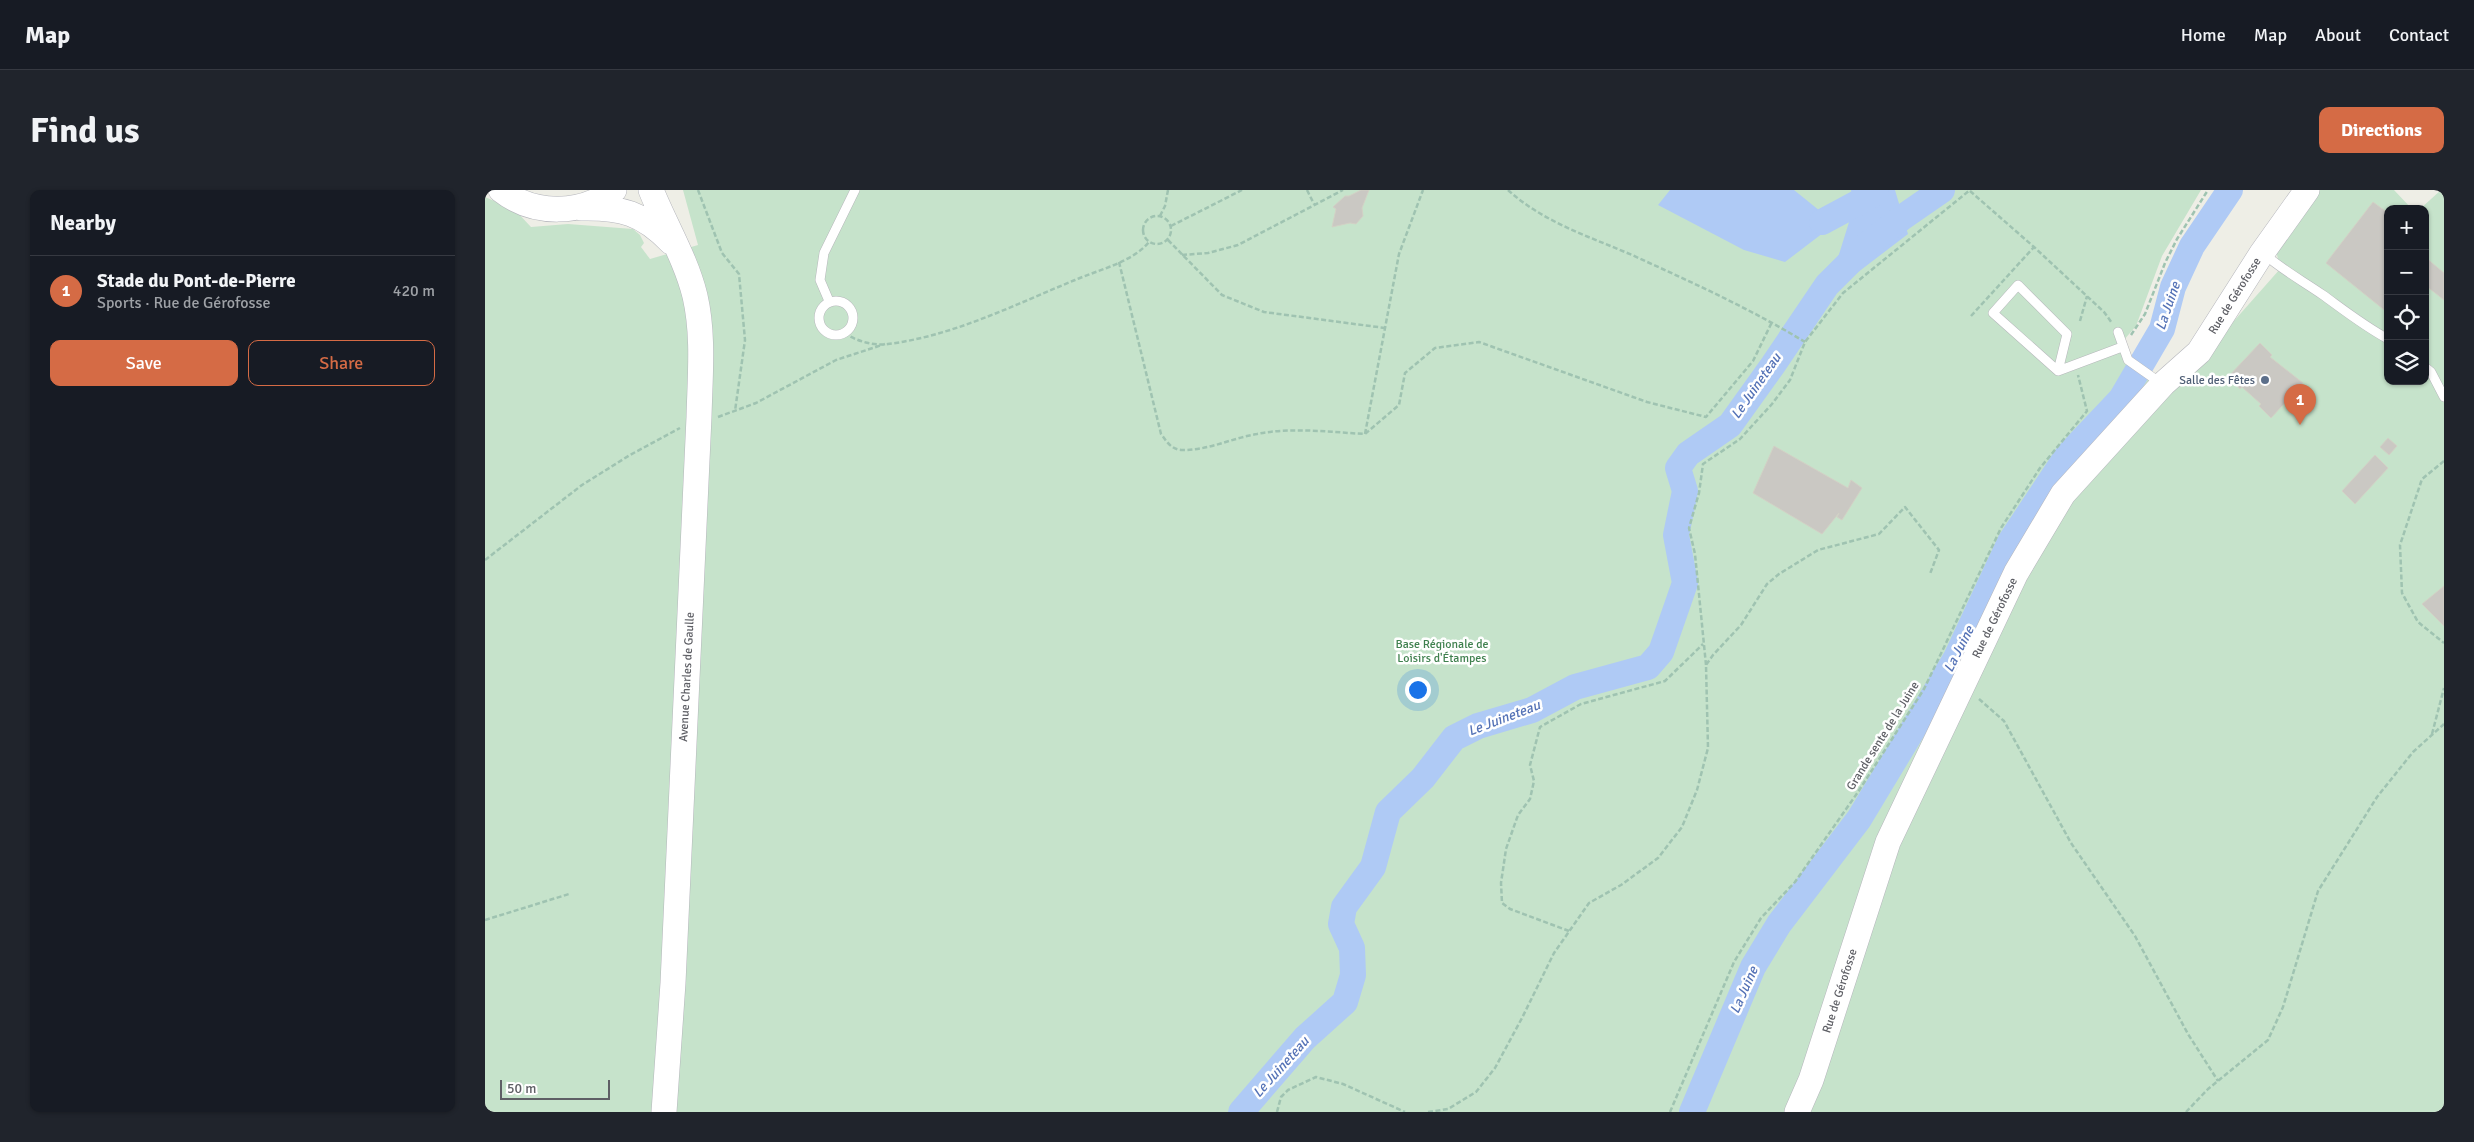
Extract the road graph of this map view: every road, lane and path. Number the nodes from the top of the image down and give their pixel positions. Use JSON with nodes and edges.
{"nodes":[{"id":1,"x":501,"y":190,"type":"edge"},
{"id":2,"x":614,"y":190,"type":"edge"},
{"id":3,"x":651,"y":190,"type":"edge"},
{"id":4,"x":698,"y":190,"type":"edge"},
{"id":5,"x":855,"y":190,"type":"edge"},
{"id":6,"x":1168,"y":190,"type":"edge"},
{"id":7,"x":1242,"y":190,"type":"edge"},
{"id":8,"x":1307,"y":190,"type":"edge"},
{"id":9,"x":1343,"y":190,"type":"edge"},
{"id":10,"x":1423,"y":190,"type":"edge"},
{"id":11,"x":1508,"y":190,"type":"edge"},
{"id":12,"x":1970,"y":190,"type":"edge"},
{"id":13,"x":2208,"y":190,"type":"edge"},
{"id":14,"x":2307,"y":190,"type":"edge"},
{"id":15,"x":1314,"y":204,"type":"junction"},
{"id":16,"x":571,"y":208,"type":"junction"},
{"id":17,"x":1160,"y":216,"type":"junction"},
{"id":18,"x":1171,"y":226,"type":"junction"},
{"id":19,"x":1168,"y":240,"type":"junction"},
{"id":20,"x":1149,"y":242,"type":"junction"},
{"id":21,"x":675,"y":245,"type":"junction"},
{"id":22,"x":2035,"y":246,"type":"junction"},
{"id":23,"x":2262,"y":253,"type":"junction"},
{"id":24,"x":1181,"y":255,"type":"junction"},
{"id":25,"x":1119,"y":262,"type":"junction"},
{"id":26,"x":2087,"y":296,"type":"junction"},
{"id":27,"x":829,"y":301,"type":"junction"},
{"id":28,"x":1971,"y":316,"type":"dead end"},
{"id":29,"x":2080,"y":320,"type":"dead end"},
{"id":30,"x":1773,"y":322,"type":"junction"},
{"id":31,"x":1385,"y":328,"type":"junction"},
{"id":32,"x":2118,"y":332,"type":"joint"},
{"id":33,"x":845,"y":333,"type":"junction"},
{"id":34,"x":2384,"y":337,"type":"edge"},
{"id":35,"x":1805,"y":342,"type":"junction"},
{"id":36,"x":885,"y":344,"type":"junction"},
{"id":37,"x":2123,"y":347,"type":"junction"},
{"id":38,"x":2078,"y":364,"type":"junction"},
{"id":39,"x":2429,"y":370,"type":"edge"},
{"id":40,"x":2059,"y":371,"type":"junction"},
{"id":41,"x":2156,"y":378,"type":"junction"},
{"id":42,"x":2444,"y":397,"type":"edge"},
{"id":43,"x":735,"y":411,"type":"junction"},
{"id":44,"x":699,"y":417,"type":"junction"},
{"id":45,"x":1365,"y":434,"type":"junction"},
{"id":46,"x":2444,"y":461,"type":"edge"},
{"id":47,"x":485,"y":560,"type":"edge"},
{"id":48,"x":1930,"y":574,"type":"dead end"},
{"id":49,"x":1704,"y":643,"type":"junction"},
{"id":50,"x":2444,"y":643,"type":"edge"},
{"id":51,"x":1706,"y":665,"type":"junction"},
{"id":52,"x":1963,"y":685,"type":"junction"},
{"id":53,"x":2444,"y":688,"type":"edge"},
{"id":54,"x":2444,"y":724,"type":"edge"},
{"id":55,"x":2432,"y":735,"type":"junction"},
{"id":56,"x":569,"y":894,"type":"dead end"},
{"id":57,"x":485,"y":920,"type":"edge"},
{"id":58,"x":1569,"y":932,"type":"junction"},
{"id":59,"x":2219,"y":1081,"type":"junction"},
{"id":60,"x":663,"y":1112,"type":"edge"},
{"id":61,"x":1277,"y":1112,"type":"edge"},
{"id":62,"x":1405,"y":1112,"type":"edge"},
{"id":63,"x":1428,"y":1112,"type":"edge"},
{"id":64,"x":1670,"y":1112,"type":"edge"},
{"id":65,"x":1797,"y":1112,"type":"edge"},
{"id":66,"x":2186,"y":1112,"type":"edge"}],
"edges":[{"from":1,"to":16,"type":"main road","name":"Avenue Charles de Gaulle"},
{"from":2,"to":16,"type":"main road"},
{"from":3,"to":21,"type":"main road","name":"Avenue Charles de Gaulle"},
{"from":4,"to":43,"type":"path"},
{"from":5,"to":27,"type":"lane"},
{"from":6,"to":17,"type":"path"},
{"from":7,"to":18,"type":"path"},
{"from":8,"to":15,"type":"path"},
{"from":9,"to":15,"type":"path"},
{"from":10,"to":31,"type":"path"},
{"from":11,"to":30,"type":"path"},
{"from":12,"to":22,"type":"path"},
{"from":12,"to":35,"type":"path"},
{"from":13,"to":37,"type":"path"},
{"from":14,"to":23,"type":"main road","name":"Rue de Gérofosse"},
{"from":15,"to":24,"type":"path"},
{"from":16,"to":21,"type":"main road","name":"Avenue Charles de Gaulle"},
{"from":17,"to":18,"type":"path"},
{"from":17,"to":20,"type":"path"},
{"from":18,"to":19,"type":"path"},
{"from":19,"to":20,"type":"path"},
{"from":19,"to":24,"type":"path"},
{"from":20,"to":25,"type":"path"},
{"from":21,"to":44,"type":"main road","name":"Avenue Charles de Gaulle"},
{"from":22,"to":26,"type":"path"},
{"from":22,"to":28,"type":"path"},
{"from":23,"to":34,"type":"lane"},
{"from":23,"to":41,"type":"main road","name":"Rue de Gérofosse"},
{"from":24,"to":31,"type":"path"},
{"from":25,"to":36,"type":"path"},
{"from":25,"to":45,"type":"path"},
{"from":26,"to":29,"type":"path"},
{"from":26,"to":32,"type":"path"},
{"from":27,"to":33,"type":"lane"},
{"from":27,"to":33,"type":"lane"},
{"from":30,"to":35,"type":"path"},
{"from":30,"to":45,"type":"path"},
{"from":31,"to":45,"type":"path"},
{"from":32,"to":37,"type":"lane"},
{"from":33,"to":36,"type":"path"},
{"from":35,"to":49,"type":"path"},
{"from":36,"to":43,"type":"path"},
{"from":37,"to":38,"type":"lane"},
{"from":37,"to":41,"type":"lane"},
{"from":38,"to":40,"type":"lane"},
{"from":38,"to":64,"type":"path","name":"Grande sente de la Juine"},
{"from":39,"to":42,"type":"lane"},
{"from":40,"to":40,"type":"lane"},
{"from":41,"to":52,"type":"main road","name":"Rue de Gérofosse"},
{"from":43,"to":44,"type":"path"},
{"from":44,"to":47,"type":"path"},
{"from":44,"to":60,"type":"main road","name":"Avenue Charles de Gaulle"},
{"from":46,"to":50,"type":"path"},
{"from":48,"to":51,"type":"path"},
{"from":49,"to":51,"type":"path"},
{"from":49,"to":58,"type":"path"},
{"from":51,"to":58,"type":"path"},
{"from":52,"to":59,"type":"path"},
{"from":52,"to":65,"type":"main road","name":"Rue de Gérofosse"},
{"from":53,"to":55,"type":"path"},
{"from":54,"to":55,"type":"path"},
{"from":55,"to":59,"type":"path"},
{"from":56,"to":57,"type":"path"},
{"from":58,"to":63,"type":"path"},
{"from":59,"to":66,"type":"path"},
{"from":61,"to":62,"type":"path"}]}
